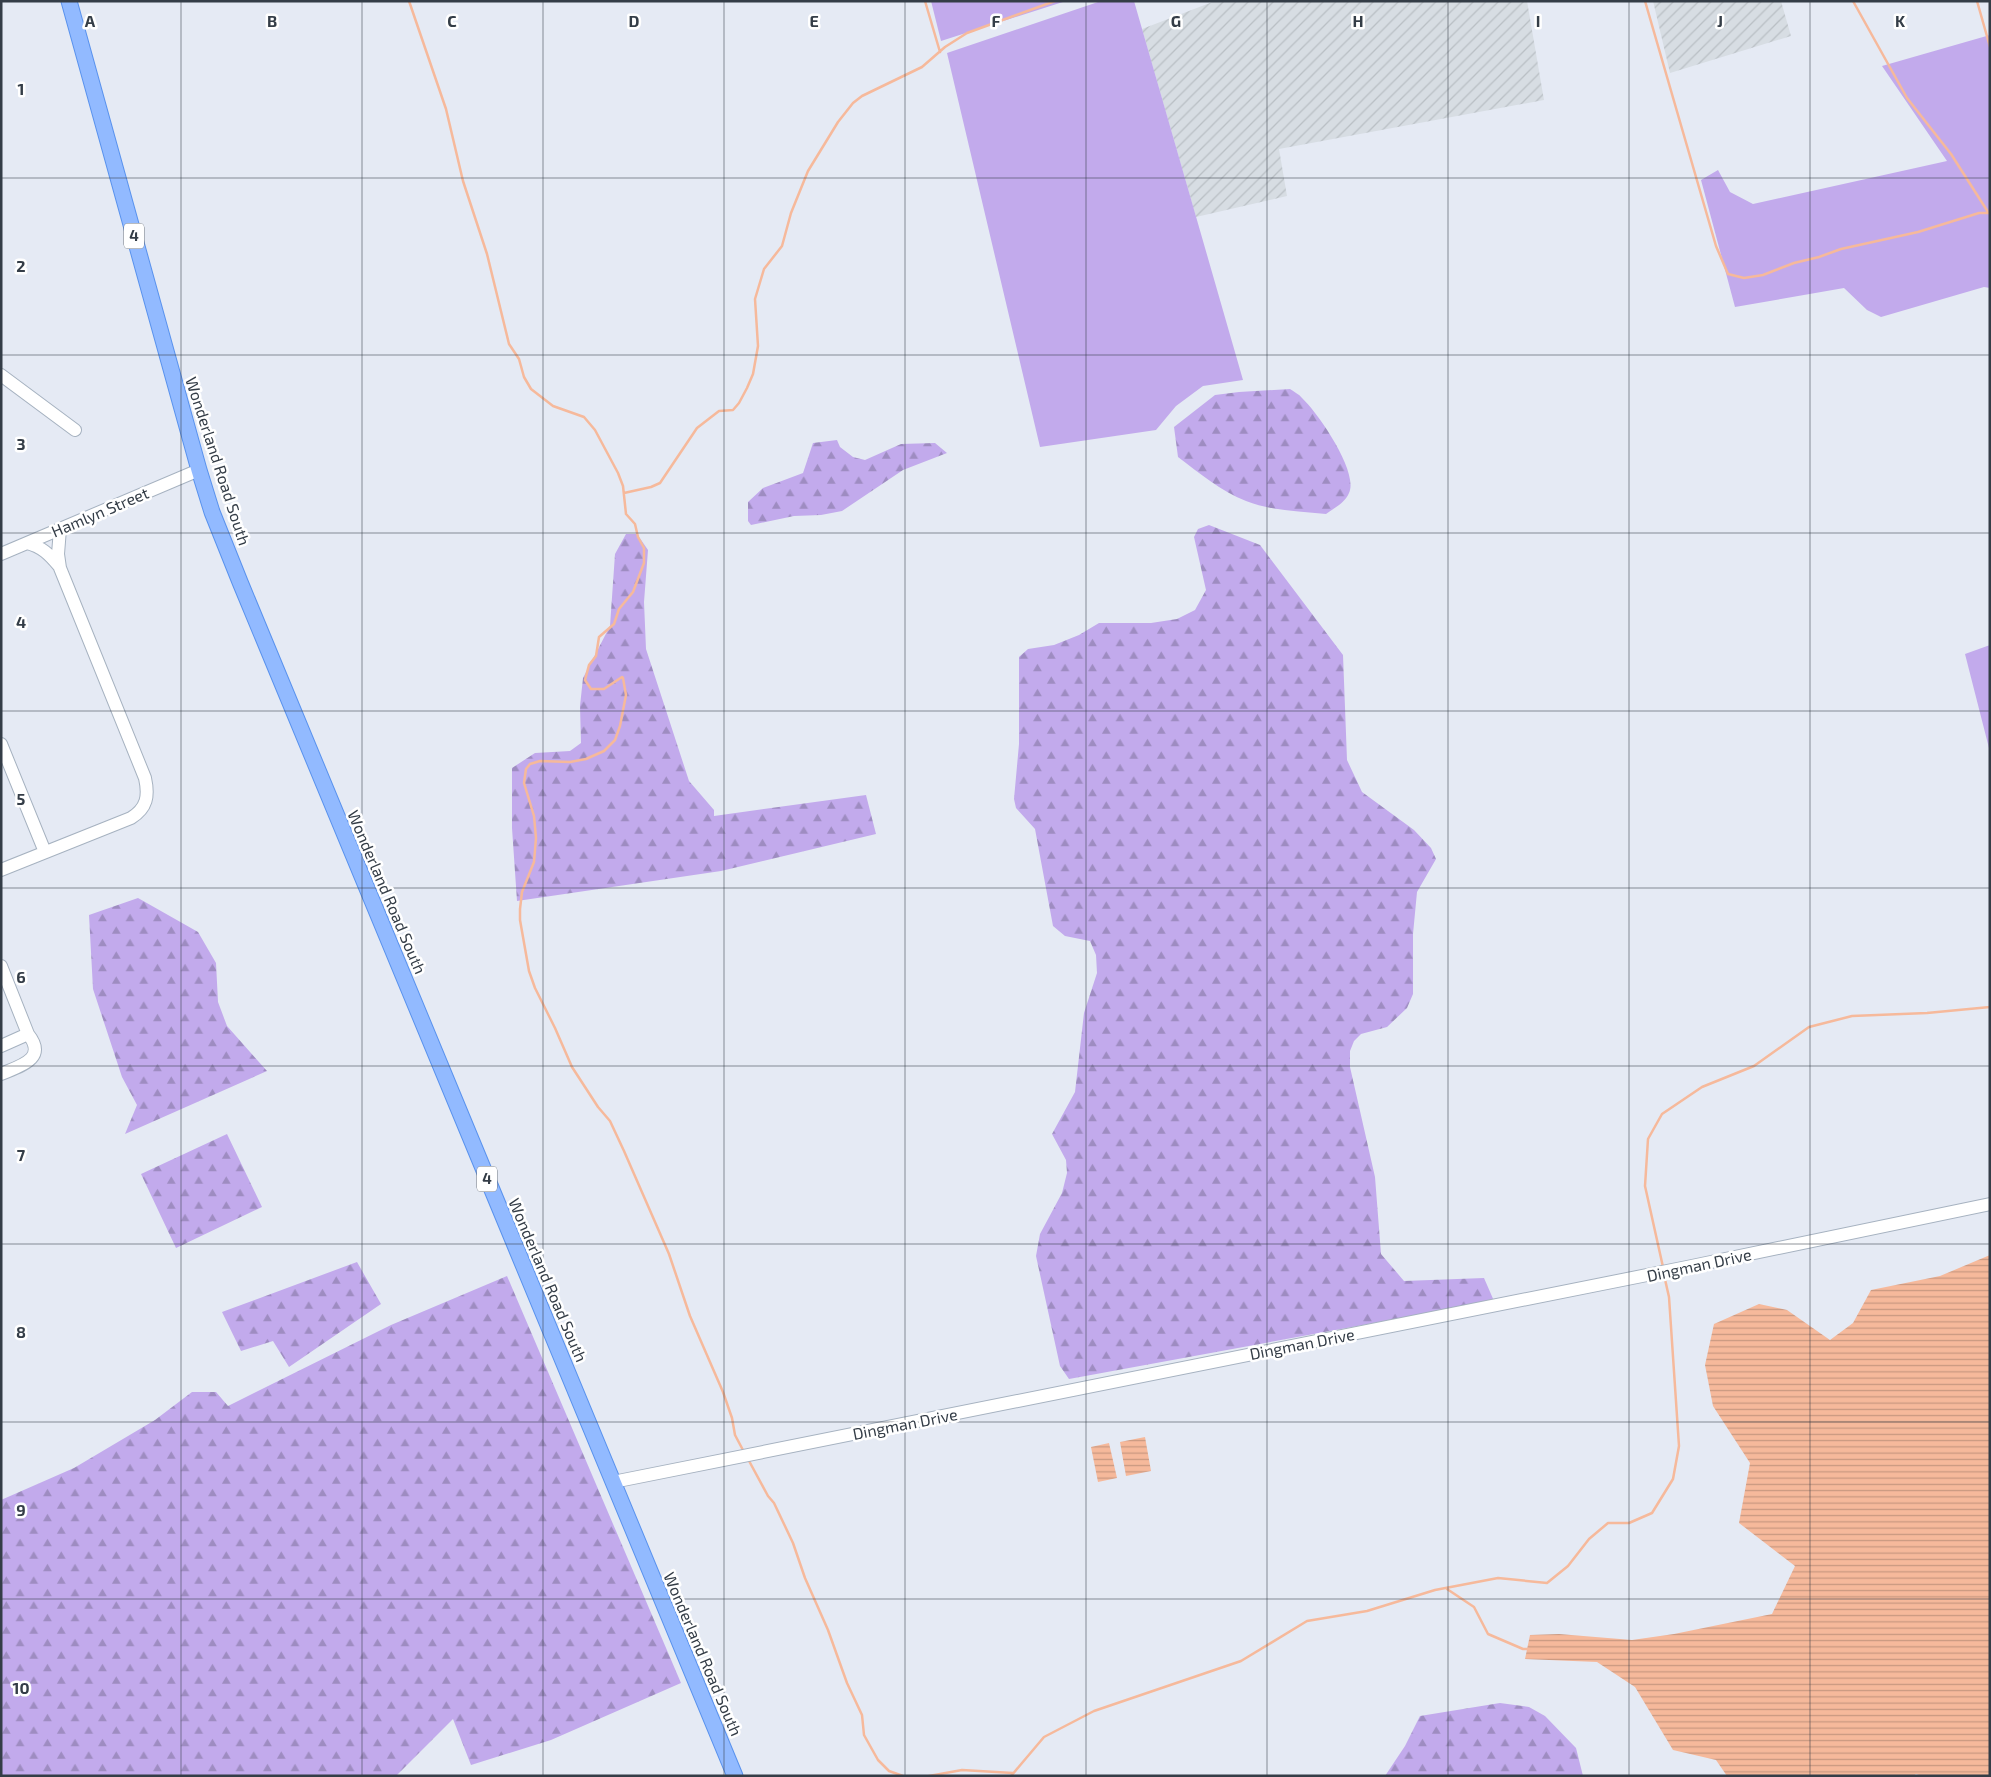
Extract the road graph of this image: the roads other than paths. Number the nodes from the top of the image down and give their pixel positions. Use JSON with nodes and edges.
{"nodes":[{"id":1,"x":69,"y":1,"type":"edge"},
{"id":2,"x":1,"y":375,"type":"edge"},
{"id":3,"x":75,"y":430,"type":"dead end"},
{"id":4,"x":199,"y":470,"type":"junction"},
{"id":5,"x":60,"y":529,"type":"junction"},
{"id":6,"x":27,"y":543,"type":"junction"},
{"id":7,"x":1,"y":554,"type":"edge"},
{"id":8,"x":60,"y":568,"type":"junction"},
{"id":9,"x":1,"y":744,"type":"edge"},
{"id":10,"x":45,"y":852,"type":"junction"},
{"id":11,"x":1,"y":870,"type":"edge"},
{"id":12,"x":1,"y":966,"type":"edge"},
{"id":13,"x":28,"y":1034,"type":"junction"},
{"id":14,"x":1,"y":1046,"type":"edge"},
{"id":15,"x":1,"y":1074,"type":"edge"},
{"id":16,"x":1990,"y":1204,"type":"edge"},
{"id":17,"x":613,"y":1482,"type":"junction"},
{"id":18,"x":735,"y":1776,"type":"edge"}],
"edges":[{"from":1,"to":4,"type":"main road","name":"Wonderland Road South","number":"4"},
{"from":2,"to":3,"type":"street"},
{"from":4,"to":5,"type":"street","name":"Hamlyn Street"},
{"from":4,"to":17,"type":"main road","name":"Wonderland Road South","number":"4"},
{"from":5,"to":6,"type":"street","name":"Hamlyn Street"},
{"from":5,"to":8,"type":"street"},
{"from":6,"to":7,"type":"street","name":"Hamlyn Street"},
{"from":6,"to":8,"type":"street"},
{"from":8,"to":10,"type":"street"},
{"from":9,"to":10,"type":"street"},
{"from":10,"to":11,"type":"street"},
{"from":12,"to":13,"type":"street"},
{"from":13,"to":14,"type":"street"},
{"from":13,"to":15,"type":"street"},
{"from":16,"to":17,"type":"street","name":"Dingman Drive"},
{"from":17,"to":18,"type":"main road","name":"Wonderland Road South","number":"4"}]}
